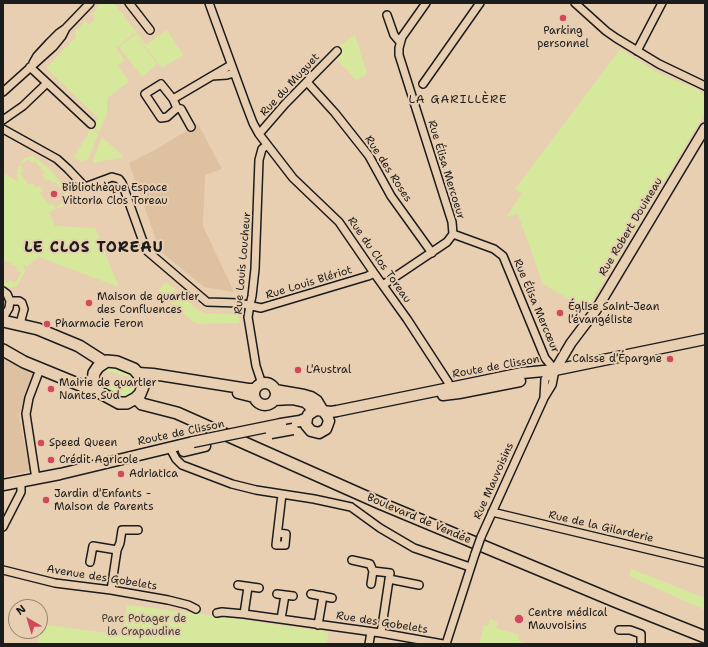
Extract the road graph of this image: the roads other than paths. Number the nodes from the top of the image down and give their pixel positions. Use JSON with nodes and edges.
{"nodes":[{"id":1,"x":90,"y":3,"type":"edge"},
{"id":2,"x":129,"y":3,"type":"edge"},
{"id":3,"x":209,"y":3,"type":"edge"},
{"id":4,"x":426,"y":3,"type":"edge"},
{"id":5,"x":480,"y":3,"type":"edge"},
{"id":6,"x":662,"y":3,"type":"edge"},
{"id":7,"x":577,"y":4,"type":"edge"},
{"id":8,"x":387,"y":15,"type":"dead end"},
{"id":9,"x":150,"y":30,"type":"dead end"},
{"id":10,"x":400,"y":42,"type":"junction"},
{"id":11,"x":337,"y":51,"type":"dead end"},
{"id":12,"x":637,"y":51,"type":"junction"},
{"id":13,"x":230,"y":65,"type":"junction"},
{"id":14,"x":30,"y":67,"type":"junction"},
{"id":15,"x":234,"y":73,"type":"junction"},
{"id":16,"x":212,"y":76,"type":"junction"},
{"id":17,"x":307,"y":82,"type":"junction"},
{"id":18,"x":47,"y":83,"type":"junction"},
{"id":19,"x":423,"y":84,"type":"dead end"},
{"id":20,"x":705,"y":86,"type":"edge"},
{"id":21,"x":3,"y":92,"type":"edge"},
{"id":22,"x":173,"y":99,"type":"junction"},
{"id":23,"x":177,"y":108,"type":"junction"},
{"id":24,"x":3,"y":120,"type":"edge"},
{"id":25,"x":91,"y":124,"type":"dead end"},
{"id":26,"x":191,"y":127,"type":"dead end"},
{"id":27,"x":705,"y":128,"type":"edge"},
{"id":28,"x":3,"y":129,"type":"edge"},
{"id":29,"x":259,"y":134,"type":"junction"},
{"id":30,"x":267,"y":145,"type":"junction"},
{"id":31,"x":453,"y":234,"type":"junction"},
{"id":32,"x":432,"y":253,"type":"junction"},
{"id":33,"x":374,"y":273,"type":"junction"},
{"id":34,"x":383,"y":285,"type":"junction"},
{"id":35,"x":3,"y":291,"type":"edge"},
{"id":36,"x":10,"y":301,"type":"junction"},
{"id":37,"x":250,"y":305,"type":"junction"},
{"id":38,"x":3,"y":319,"type":"edge"},
{"id":39,"x":22,"y":326,"type":"junction"},
{"id":40,"x":705,"y":339,"type":"edge"},
{"id":41,"x":3,"y":350,"type":"edge"},
{"id":42,"x":104,"y":362,"type":"junction"},
{"id":43,"x":40,"y":369,"type":"junction"},
{"id":44,"x":555,"y":370,"type":"junction"},
{"id":45,"x":141,"y":377,"type":"junction"},
{"id":46,"x":257,"y":390,"type":"junction"},
{"id":47,"x":450,"y":390,"type":"junction"},
{"id":48,"x":97,"y":391,"type":"junction"},
{"id":49,"x":275,"y":395,"type":"junction"},
{"id":50,"x":136,"y":398,"type":"junction"},
{"id":51,"x":323,"y":411,"type":"junction"},
{"id":52,"x":308,"y":419,"type":"junction"},
{"id":53,"x":329,"y":421,"type":"junction"},
{"id":54,"x":172,"y":451,"type":"junction"},
{"id":55,"x":36,"y":479,"type":"junction"},
{"id":56,"x":21,"y":482,"type":"junction"},
{"id":57,"x":3,"y":485,"type":"edge"},
{"id":58,"x":282,"y":494,"type":"junction"},
{"id":59,"x":491,"y":515,"type":"junction"},
{"id":60,"x":3,"y":527,"type":"edge"},
{"id":61,"x":138,"y":530,"type":"dead end"},
{"id":62,"x":278,"y":533,"type":"dead end"},
{"id":63,"x":116,"y":550,"type":"junction"},
{"id":64,"x":352,"y":560,"type":"dead end"},
{"id":65,"x":90,"y":562,"type":"dead end"},
{"id":66,"x":705,"y":563,"type":"edge"},
{"id":67,"x":470,"y":567,"type":"junction"},
{"id":68,"x":3,"y":570,"type":"edge"},
{"id":69,"x":373,"y":571,"type":"junction"},
{"id":70,"x":389,"y":579,"type":"junction"},
{"id":71,"x":371,"y":584,"type":"dead end"},
{"id":72,"x":238,"y":585,"type":"dead end"},
{"id":73,"x":419,"y":585,"type":"dead end"},
{"id":74,"x":248,"y":587,"type":"junction"},
{"id":75,"x":258,"y":588,"type":"dead end"},
{"id":76,"x":110,"y":590,"type":"junction"},
{"id":77,"x":277,"y":594,"type":"dead end"},
{"id":78,"x":311,"y":594,"type":"dead end"},
{"id":79,"x":323,"y":596,"type":"junction"},
{"id":80,"x":332,"y":598,"type":"dead end"},
{"id":81,"x":196,"y":610,"type":"dead end"},
{"id":82,"x":217,"y":613,"type":"dead end"},
{"id":83,"x":244,"y":614,"type":"junction"},
{"id":84,"x":281,"y":619,"type":"junction"},
{"id":85,"x":318,"y":625,"type":"junction"},
{"id":86,"x":620,"y":630,"type":"dead end"},
{"id":87,"x":371,"y":632,"type":"junction"},
{"id":88,"x":381,"y":633,"type":"junction"},
{"id":89,"x":705,"y":637,"type":"edge"},
{"id":90,"x":369,"y":644,"type":"edge"},
{"id":91,"x":445,"y":644,"type":"edge"},
{"id":92,"x":641,"y":644,"type":"edge"}],
"edges":[{"from":1,"to":14,"type":"street"},
{"from":2,"to":9,"type":"street"},
{"from":3,"to":13,"type":"street","name":"Rue du Clos Toreau"},
{"from":4,"to":10,"type":"street"},
{"from":5,"to":19,"type":"street"},
{"from":6,"to":12,"type":"street"},
{"from":7,"to":12,"type":"street"},
{"from":8,"to":10,"type":"street","name":"Rue Élisa Mercoeur"},
{"from":10,"to":31,"type":"street","name":"Rue Élisa Mercoeur"},
{"from":11,"to":17,"type":"street","name":"Rue du Muguet"},
{"from":12,"to":20,"type":"street"},
{"from":13,"to":15,"type":"street","name":"Rue du Clos Toreau"},
{"from":13,"to":16,"type":"street"},
{"from":14,"to":18,"type":"street"},
{"from":14,"to":21,"type":"street"},
{"from":15,"to":16,"type":"street"},
{"from":15,"to":29,"type":"street","name":"Rue du Clos Toreau"},
{"from":16,"to":22,"type":"street"},
{"from":17,"to":29,"type":"street","name":"Rue du Muguet"},
{"from":17,"to":32,"type":"street","name":"Rue des Roses"},
{"from":18,"to":24,"type":"street"},
{"from":18,"to":25,"type":"street"},
{"from":22,"to":23,"type":"street"},
{"from":22,"to":23,"type":"street"},
{"from":23,"to":26,"type":"street"},
{"from":27,"to":44,"type":"street","name":"Rue Robert Douineau"},
{"from":28,"to":37,"type":"street","name":"Rue Louis Blériot"},
{"from":29,"to":30,"type":"street","name":"Rue du Clos Toreau"},
{"from":30,"to":33,"type":"street","name":"Rue du Clos Toreau"},
{"from":30,"to":37,"type":"street","name":"Rue Louis Loucheur"},
{"from":31,"to":32,"type":"street"},
{"from":31,"to":44,"type":"street","name":"Rue Élisa Mercœur"},
{"from":32,"to":34,"type":"street"},
{"from":33,"to":34,"type":"street","name":"Rue du Clos Toreau"},
{"from":33,"to":37,"type":"street","name":"Rue Louis Blériot"},
{"from":34,"to":47,"type":"street","name":"Rue du Clos Toreau"},
{"from":35,"to":36,"type":"street"},
{"from":36,"to":38,"type":"street"},
{"from":36,"to":39,"type":"street"},
{"from":37,"to":46,"type":"street","name":"Rue Louis Loucheur"},
{"from":38,"to":39,"type":"main road"},
{"from":39,"to":42,"type":"main road"},
{"from":40,"to":44,"type":"main road","name":"Route de Clisson"},
{"from":41,"to":43,"type":"main road"},
{"from":42,"to":45,"type":"main road"},
{"from":42,"to":48,"type":"main road"},
{"from":43,"to":48,"type":"main road"},
{"from":43,"to":55,"type":"street"},
{"from":44,"to":47,"type":"main road","name":"Route de Clisson"},
{"from":44,"to":59,"type":"street","name":"Rue Mauvoisins"},
{"from":45,"to":46,"type":"main road"},
{"from":45,"to":50,"type":"main road"},
{"from":46,"to":49,"type":"main road"},
{"from":46,"to":49,"type":"main road"},
{"from":47,"to":51,"type":"main road","name":"Route de Clisson"},
{"from":47,"to":53,"type":"main road","name":"Route de Clisson"},
{"from":48,"to":50,"type":"main road"},
{"from":49,"to":51,"type":"main road"},
{"from":49,"to":52,"type":"main road"},
{"from":50,"to":89,"type":"main road","name":"Boulevard de Vendée"},
{"from":51,"to":52,"type":"main road"},
{"from":51,"to":53,"type":"main road"},
{"from":52,"to":53,"type":"main road"},
{"from":52,"to":54,"type":"main road","name":"Route de Clisson","bridge":true},
{"from":52,"to":54,"type":"main road","name":"Route de Clisson","bridge":true},
{"from":54,"to":55,"type":"main road","name":"Route de Clisson"},
{"from":54,"to":58,"type":"street"},
{"from":55,"to":56,"type":"main road","name":"Route de Clisson"},
{"from":56,"to":57,"type":"main road","name":"Route de Clisson"},
{"from":56,"to":60,"type":"street"},
{"from":58,"to":62,"type":"street"},
{"from":58,"to":67,"type":"street"},
{"from":59,"to":66,"type":"street","name":"Rue de la Gilarderie"},
{"from":59,"to":67,"type":"street","name":"Rue Mauvoisins","bridge":true},
{"from":61,"to":63,"type":"street"},
{"from":63,"to":65,"type":"street"},
{"from":63,"to":76,"type":"street"},
{"from":64,"to":69,"type":"street"},
{"from":67,"to":91,"type":"street","name":"Rue Mauvoisins"},
{"from":68,"to":76,"type":"street","name":"Avenue des Gobelets"},
{"from":69,"to":70,"type":"street"},
{"from":69,"to":71,"type":"street"},
{"from":70,"to":73,"type":"street"},
{"from":70,"to":88,"type":"street"},
{"from":72,"to":74,"type":"street"},
{"from":74,"to":75,"type":"street"},
{"from":74,"to":83,"type":"street"},
{"from":76,"to":81,"type":"street","name":"Avenue des Gobelets"},
{"from":77,"to":84,"type":"street"},
{"from":78,"to":79,"type":"street","name":"Rue des Gobelets"},
{"from":79,"to":80,"type":"street","name":"Rue des Gobelets"},
{"from":79,"to":85,"type":"street"},
{"from":82,"to":83,"type":"street","name":"Rue des Gobelets"},
{"from":83,"to":84,"type":"street","name":"Rue des Gobelets"},
{"from":84,"to":85,"type":"street","name":"Rue des Gobelets"},
{"from":85,"to":87,"type":"street","name":"Rue des Gobelets"},
{"from":86,"to":92,"type":"street"},
{"from":87,"to":88,"type":"street","name":"Rue des Gobelets"},
{"from":87,"to":90,"type":"street"},
{"from":88,"to":91,"type":"street","name":"Rue des Gobelets"}]}
